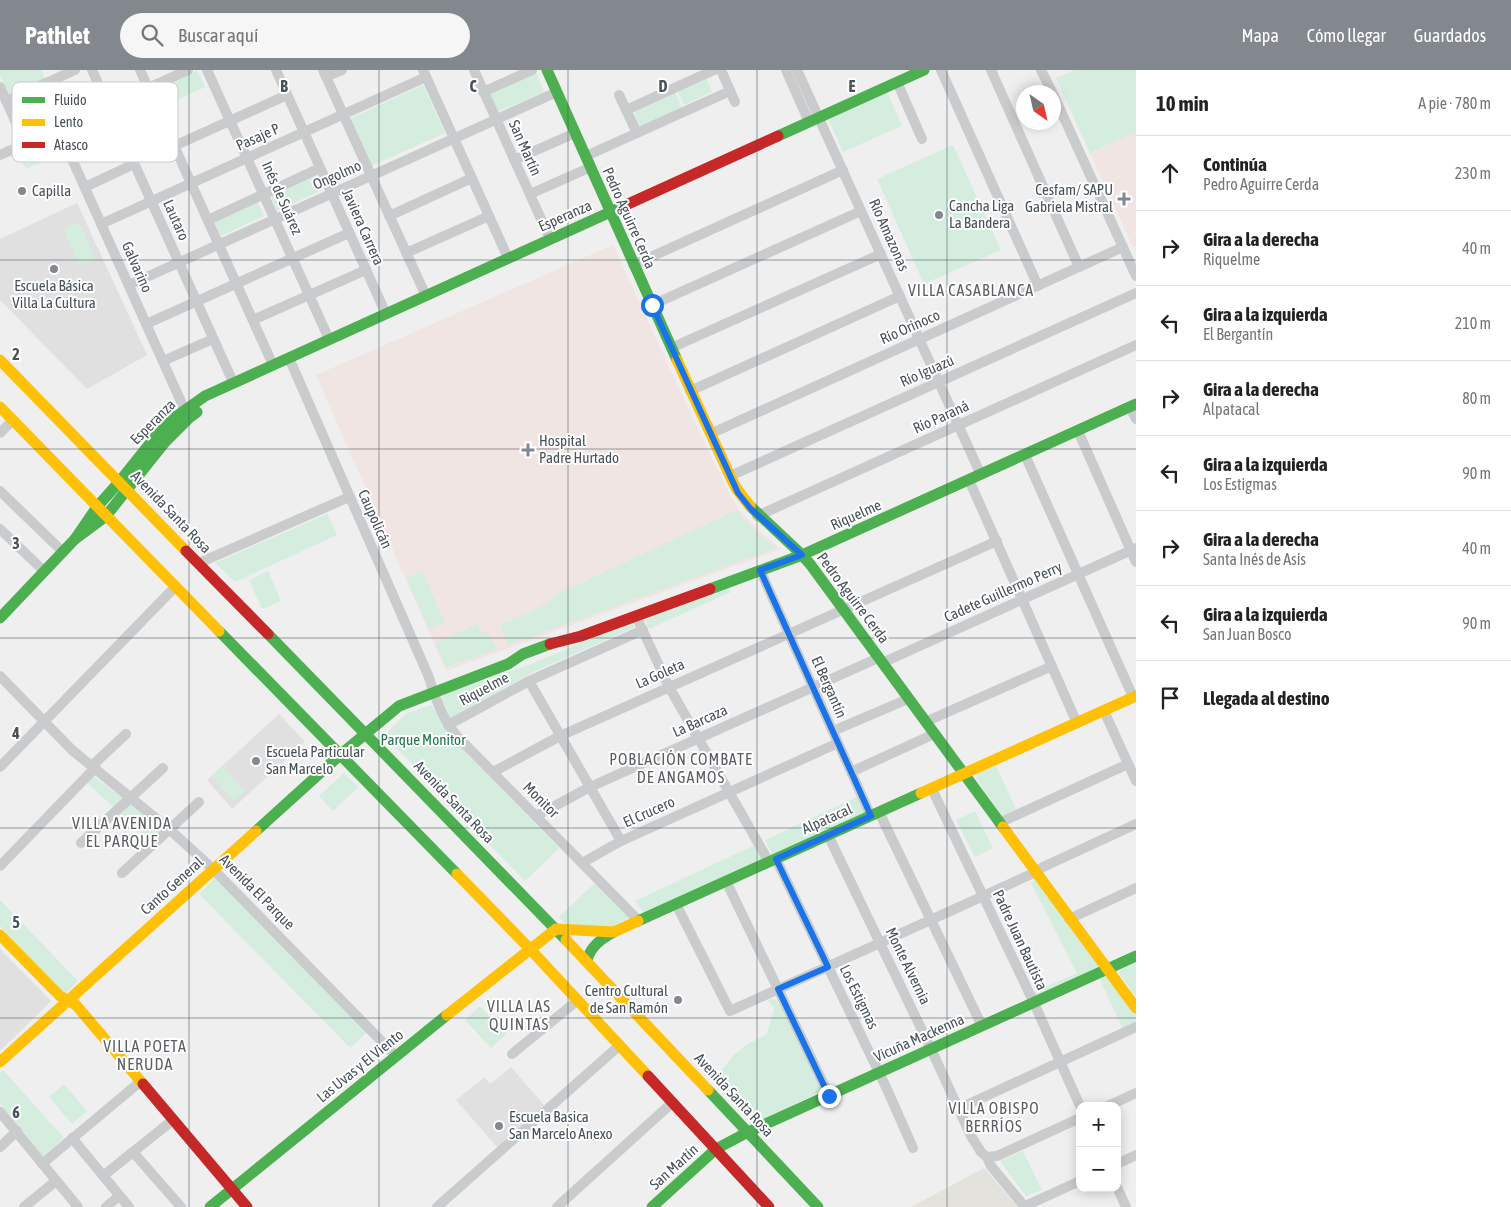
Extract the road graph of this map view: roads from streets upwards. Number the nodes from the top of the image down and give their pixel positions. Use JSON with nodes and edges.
{"nodes":[{"id":1,"x":75,"y":70,"type":"edge"},
{"id":2,"x":92,"y":70,"type":"edge"},
{"id":3,"x":140,"y":70,"type":"edge"},
{"id":4,"x":188,"y":70,"type":"edge"},
{"id":5,"x":207,"y":70,"type":"edge"},
{"id":6,"x":276,"y":70,"type":"edge"},
{"id":7,"x":342,"y":70,"type":"edge"},
{"id":8,"x":474,"y":70,"type":"edge"},
{"id":9,"x":532,"y":70,"type":"edge"},
{"id":10,"x":714,"y":70,"type":"edge"},
{"id":11,"x":721,"y":70,"type":"edge"},
{"id":12,"x":786,"y":70,"type":"edge"},
{"id":13,"x":797,"y":70,"type":"edge"},
{"id":14,"x":924,"y":70,"type":"edge"},
{"id":15,"x":941,"y":70,"type":"edge"},
{"id":16,"x":991,"y":70,"type":"edge"},
{"id":17,"x":1041,"y":70,"type":"edge"},
{"id":18,"x":551,"y":71,"type":"edge"},
{"id":19,"x":325,"y":73,"type":"edge"},
{"id":20,"x":425,"y":73,"type":"edge"},
{"id":21,"x":48,"y":82,"type":"edge"},
{"id":22,"x":97,"y":82,"type":"edge"},
{"id":23,"x":145,"y":82,"type":"edge"},
{"id":24,"x":161,"y":82,"type":"edge"},
{"id":25,"x":897,"y":82,"type":"junction"},
{"id":26,"x":1048,"y":85,"type":"edge"},
{"id":27,"x":0,"y":87,"type":"edge"},
{"id":28,"x":730,"y":90,"type":"junction"},
{"id":29,"x":483,"y":92,"type":"junction"},
{"id":30,"x":557,"y":92,"type":"junction"},
{"id":31,"x":287,"y":95,"type":"junction"},
{"id":32,"x":620,"y":95,"type":"dead end"},
{"id":33,"x":12,"y":98,"type":"edge"},
{"id":34,"x":6,"y":101,"type":"junction"},
{"id":35,"x":735,"y":102,"type":"dead end"},
{"id":36,"x":626,"y":110,"type":"junction"},
{"id":37,"x":1061,"y":111,"type":"edge"},
{"id":38,"x":12,"y":114,"type":"edge"},
{"id":39,"x":343,"y":114,"type":"junction"},
{"id":40,"x":230,"y":120,"type":"junction"},
{"id":41,"x":496,"y":120,"type":"junction"},
{"id":42,"x":814,"y":120,"type":"junction"},
{"id":43,"x":304,"y":132,"type":"junction"},
{"id":44,"x":576,"y":133,"type":"junction"},
{"id":45,"x":637,"y":133,"type":"junction"},
{"id":46,"x":454,"y":138,"type":"junction"},
{"id":47,"x":922,"y":139,"type":"dead end"},
{"id":48,"x":178,"y":144,"type":"edge"},
{"id":49,"x":12,"y":149,"type":"edge"},
{"id":50,"x":0,"y":155,"type":"edge"},
{"id":51,"x":178,"y":155,"type":"edge"},
{"id":52,"x":586,"y":156,"type":"junction"},
{"id":53,"x":247,"y":158,"type":"junction"},
{"id":54,"x":514,"y":160,"type":"junction"},
{"id":55,"x":73,"y":162,"type":"edge"},
{"id":56,"x":134,"y":164,"type":"joint"},
{"id":57,"x":591,"y":167,"type":"junction"},
{"id":58,"x":320,"y":168,"type":"junction"},
{"id":59,"x":843,"y":170,"type":"junction"},
{"id":60,"x":371,"y":176,"type":"junction"},
{"id":61,"x":472,"y":178,"type":"junction"},
{"id":62,"x":191,"y":183,"type":"junction"},
{"id":63,"x":84,"y":187,"type":"junction"},
{"id":64,"x":263,"y":194,"type":"junction"},
{"id":65,"x":332,"y":194,"type":"junction"},
{"id":66,"x":530,"y":194,"type":"junction"},
{"id":67,"x":151,"y":201,"type":"junction"},
{"id":68,"x":861,"y":211,"type":"junction"},
{"id":69,"x":611,"y":212,"type":"junction"},
{"id":70,"x":389,"y":216,"type":"junction"},
{"id":71,"x":489,"y":216,"type":"junction"},
{"id":72,"x":275,"y":219,"type":"junction"},
{"id":73,"x":208,"y":220,"type":"junction"},
{"id":74,"x":101,"y":224,"type":"junction"},
{"id":75,"x":349,"y":232,"type":"junction"},
{"id":76,"x":550,"y":239,"type":"junction"},
{"id":77,"x":219,"y":244,"type":"junction"},
{"id":78,"x":1123,"y":247,"type":"junction"},
{"id":79,"x":406,"y":253,"type":"junction"},
{"id":80,"x":881,"y":254,"type":"junction"},
{"id":81,"x":292,"y":258,"type":"junction"},
{"id":82,"x":508,"y":258,"type":"junction"},
{"id":83,"x":179,"y":262,"type":"junction"},
{"id":84,"x":633,"y":265,"type":"junction"},
{"id":85,"x":1080,"y":267,"type":"junction"},
{"id":86,"x":366,"y":270,"type":"junction"},
{"id":87,"x":1136,"y":276,"type":"edge"},
{"id":88,"x":236,"y":283,"type":"junction"},
{"id":89,"x":129,"y":285,"type":"junction"},
{"id":90,"x":1038,"y":286,"type":"junction"},
{"id":91,"x":1136,"y":293,"type":"edge"},
{"id":92,"x":309,"y":295,"type":"junction"},
{"id":93,"x":426,"y":296,"type":"junction"},
{"id":94,"x":900,"y":296,"type":"junction"},
{"id":95,"x":196,"y":301,"type":"junction"},
{"id":96,"x":652,"y":305,"type":"junction"},
{"id":97,"x":386,"y":314,"type":"junction"},
{"id":98,"x":253,"y":320,"type":"junction"},
{"id":99,"x":146,"y":324,"type":"junction"},
{"id":100,"x":213,"y":339,"type":"junction"},
{"id":101,"x":329,"y":339,"type":"junction"},
{"id":102,"x":919,"y":339,"type":"junction"},
{"id":103,"x":1136,"y":345,"type":"edge"},
{"id":104,"x":671,"y":348,"type":"junction"},
{"id":105,"x":289,"y":358,"type":"junction"},
{"id":106,"x":0,"y":360,"type":"edge"},
{"id":107,"x":163,"y":361,"type":"junction"},
{"id":108,"x":273,"y":365,"type":"junction"},
{"id":109,"x":233,"y":382,"type":"junction"},
{"id":110,"x":939,"y":382,"type":"junction"},
{"id":111,"x":690,"y":390,"type":"junction"},
{"id":112,"x":1133,"y":406,"type":"edge"},
{"id":113,"x":0,"y":407,"type":"edge"},
{"id":114,"x":187,"y":414,"type":"junction"},
{"id":115,"x":1136,"y":419,"type":"edge"},
{"id":116,"x":12,"y":420,"type":"junction"},
{"id":117,"x":958,"y":425,"type":"junction"},
{"id":118,"x":1078,"y":431,"type":"junction"},
{"id":119,"x":0,"y":433,"type":"edge"},
{"id":120,"x":710,"y":434,"type":"junction"},
{"id":121,"x":1025,"y":454,"type":"junction"},
{"id":122,"x":981,"y":475,"type":"junction"},
{"id":123,"x":730,"y":476,"type":"junction"},
{"id":124,"x":969,"y":480,"type":"junction"},
{"id":125,"x":123,"y":485,"type":"junction"},
{"id":126,"x":0,"y":491,"type":"edge"},
{"id":127,"x":349,"y":497,"type":"junction"},
{"id":128,"x":97,"y":506,"type":"junction"},
{"id":129,"x":106,"y":516,"type":"junction"},
{"id":130,"x":758,"y":516,"type":"junction"},
{"id":131,"x":0,"y":529,"type":"edge"},
{"id":132,"x":75,"y":539,"type":"junction"},
{"id":133,"x":996,"y":541,"type":"junction"},
{"id":134,"x":1133,"y":549,"type":"edge"},
{"id":135,"x":63,"y":552,"type":"junction"},
{"id":136,"x":802,"y":555,"type":"junction"},
{"id":137,"x":1136,"y":562,"type":"edge"},
{"id":138,"x":199,"y":563,"type":"junction"},
{"id":139,"x":760,"y":570,"type":"junction"},
{"id":140,"x":44,"y":571,"type":"junction"},
{"id":141,"x":1078,"y":574,"type":"junction"},
{"id":142,"x":175,"y":586,"type":"junction"},
{"id":143,"x":1022,"y":599,"type":"junction"},
{"id":144,"x":843,"y":609,"type":"junction"},
{"id":145,"x":636,"y":616,"type":"junction"},
{"id":146,"x":0,"y":618,"type":"edge"},
{"id":147,"x":643,"y":630,"type":"junction"},
{"id":148,"x":789,"y":633,"type":"junction"},
{"id":149,"x":880,"y":660,"type":"junction"},
{"id":150,"x":1052,"y":666,"type":"junction"},
{"id":151,"x":0,"y":676,"type":"edge"},
{"id":152,"x":529,"y":681,"type":"junction"},
{"id":153,"x":669,"y":687,"type":"junction"},
{"id":154,"x":813,"y":687,"type":"junction"},
{"id":155,"x":434,"y":692,"type":"junction"},
{"id":156,"x":1135,"y":697,"type":"edge"},
{"id":157,"x":908,"y":699,"type":"junction"},
{"id":158,"x":1104,"y":711,"type":"junction"},
{"id":159,"x":44,"y":722,"type":"junction"},
{"id":160,"x":925,"y":722,"type":"junction"},
{"id":161,"x":1077,"y":723,"type":"junction"},
{"id":162,"x":448,"y":725,"type":"junction"},
{"id":163,"x":833,"y":731,"type":"junction"},
{"id":164,"x":126,"y":734,"type":"dead end"},
{"id":165,"x":366,"y":734,"type":"junction"},
{"id":166,"x":934,"y":734,"type":"junction"},
{"id":167,"x":560,"y":736,"type":"junction"},
{"id":168,"x":698,"y":739,"type":"junction"},
{"id":169,"x":838,"y":743,"type":"junction"},
{"id":170,"x":340,"y":755,"type":"junction"},
{"id":171,"x":1128,"y":764,"type":"junction"},
{"id":172,"x":0,"y":767,"type":"edge"},
{"id":173,"x":163,"y":768,"type":"dead end"},
{"id":174,"x":94,"y":769,"type":"junction"},
{"id":175,"x":493,"y":772,"type":"junction"},
{"id":176,"x":851,"y":772,"type":"junction"},
{"id":177,"x":964,"y":774,"type":"junction"},
{"id":178,"x":1136,"y":781,"type":"edge"},
{"id":179,"x":590,"y":788,"type":"junction"},
{"id":180,"x":932,"y":789,"type":"junction"},
{"id":181,"x":729,"y":793,"type":"junction"},
{"id":182,"x":131,"y":798,"type":"junction"},
{"id":183,"x":199,"y":802,"type":"dead end"},
{"id":184,"x":875,"y":814,"type":"junction"},
{"id":185,"x":536,"y":816,"type":"junction"},
{"id":186,"x":999,"y":823,"type":"junction"},
{"id":187,"x":1136,"y":824,"type":"edge"},
{"id":188,"x":169,"y":829,"type":"junction"},
{"id":189,"x":828,"y":835,"type":"junction"},
{"id":190,"x":621,"y":841,"type":"junction"},
{"id":191,"x":81,"y":843,"type":"dead end"},
{"id":192,"x":773,"y":860,"type":"junction"},
{"id":193,"x":582,"y":863,"type":"junction"},
{"id":194,"x":0,"y":866,"type":"edge"},
{"id":195,"x":213,"y":869,"type":"junction"},
{"id":196,"x":122,"y":872,"type":"dead end"},
{"id":197,"x":1036,"y":872,"type":"junction"},
{"id":198,"x":726,"y":881,"type":"junction"},
{"id":199,"x":1136,"y":888,"type":"edge"},
{"id":200,"x":983,"y":896,"type":"junction"},
{"id":201,"x":676,"y":904,"type":"junction"},
{"id":202,"x":1070,"y":918,"type":"junction"},
{"id":203,"x":931,"y":920,"type":"junction"},
{"id":204,"x":639,"y":921,"type":"junction"},
{"id":205,"x":556,"y":929,"type":"junction"},
{"id":206,"x":614,"y":932,"type":"junction"},
{"id":207,"x":0,"y":934,"type":"edge"},
{"id":208,"x":880,"y":943,"type":"junction"},
{"id":209,"x":530,"y":949,"type":"junction"},
{"id":210,"x":1136,"y":956,"type":"edge"},
{"id":211,"x":586,"y":960,"type":"junction"},
{"id":212,"x":828,"y":967,"type":"junction"},
{"id":213,"x":1107,"y":969,"type":"junction"},
{"id":214,"x":778,"y":989,"type":"junction"},
{"id":215,"x":578,"y":1000,"type":"junction"},
{"id":216,"x":68,"y":1001,"type":"junction"},
{"id":217,"x":1034,"y":1003,"type":"junction"},
{"id":218,"x":1136,"y":1008,"type":"edge"},
{"id":219,"x":982,"y":1026,"type":"junction"},
{"id":220,"x":1136,"y":1027,"type":"edge"},
{"id":221,"x":620,"y":1045,"type":"junction"},
{"id":222,"x":931,"y":1049,"type":"junction"},
{"id":223,"x":512,"y":1054,"type":"dead end"},
{"id":224,"x":396,"y":1056,"type":"junction"},
{"id":225,"x":0,"y":1062,"type":"edge"},
{"id":226,"x":1061,"y":1062,"type":"junction"},
{"id":227,"x":879,"y":1073,"type":"junction"},
{"id":228,"x":141,"y":1081,"type":"junction"},
{"id":229,"x":1136,"y":1093,"type":"edge"},
{"id":230,"x":829,"y":1096,"type":"junction"},
{"id":231,"x":672,"y":1102,"type":"junction"},
{"id":232,"x":1078,"y":1102,"type":"edge"},
{"id":233,"x":1117,"y":1102,"type":"edge"},
{"id":234,"x":958,"y":1109,"type":"junction"},
{"id":235,"x":0,"y":1112,"type":"edge"},
{"id":236,"x":173,"y":1120,"type":"junction"},
{"id":237,"x":1076,"y":1120,"type":"edge"},
{"id":238,"x":17,"y":1131,"type":"junction"},
{"id":239,"x":748,"y":1132,"type":"junction"},
{"id":240,"x":72,"y":1138,"type":"junction"},
{"id":241,"x":0,"y":1147,"type":"edge"},
{"id":242,"x":913,"y":1148,"type":"dead end"},
{"id":243,"x":716,"y":1149,"type":"junction"},
{"id":244,"x":133,"y":1152,"type":"junction"},
{"id":245,"x":1136,"y":1155,"type":"edge"},
{"id":246,"x":987,"y":1157,"type":"junction"},
{"id":247,"x":1121,"y":1162,"type":"edge"},
{"id":248,"x":42,"y":1164,"type":"junction"},
{"id":249,"x":103,"y":1176,"type":"junction"},
{"id":250,"x":56,"y":1181,"type":"junction"},
{"id":251,"x":1076,"y":1183,"type":"edge"},
{"id":252,"x":231,"y":1189,"type":"junction"},
{"id":253,"x":1119,"y":1192,"type":"edge"},
{"id":254,"x":120,"y":1196,"type":"junction"},
{"id":255,"x":1025,"y":1206,"type":"edge"},
{"id":256,"x":24,"y":1207,"type":"edge"},
{"id":257,"x":78,"y":1207,"type":"edge"},
{"id":258,"x":106,"y":1207,"type":"edge"},
{"id":259,"x":129,"y":1207,"type":"edge"},
{"id":260,"x":181,"y":1207,"type":"edge"},
{"id":261,"x":210,"y":1207,"type":"edge"},
{"id":262,"x":247,"y":1207,"type":"edge"},
{"id":263,"x":437,"y":1207,"type":"edge"},
{"id":264,"x":557,"y":1207,"type":"edge"},
{"id":265,"x":652,"y":1207,"type":"edge"},
{"id":266,"x":769,"y":1207,"type":"edge"},
{"id":267,"x":818,"y":1207,"type":"edge"},
{"id":268,"x":1126,"y":1207,"type":"edge"}],
"edges":[{"from":1,"to":21,"type":"street"},
{"from":2,"to":22,"type":"street","name":"Lautaro"},
{"from":3,"to":23,"type":"street"},
{"from":4,"to":24,"type":"street"},
{"from":5,"to":40,"type":"street","name":"Inés de Suárez"},
{"from":6,"to":31,"type":"street","name":"Javiera Carrera"},
{"from":7,"to":19,"type":"street"},
{"from":8,"to":29,"type":"street","name":"San Martín"},
{"from":9,"to":29,"type":"street"},
{"from":10,"to":36,"type":"street"},
{"from":11,"to":28,"type":"street"},
{"from":12,"to":42,"type":"street"},
{"from":13,"to":42,"type":"street"},
{"from":14,"to":25,"type":"street","name":"Esperanza"},
{"from":15,"to":90,"type":"street"},
{"from":16,"to":85,"type":"street"},
{"from":17,"to":26,"type":"street"},
{"from":18,"to":30,"type":"street","name":"Pedro Aguirre Cerda"},
{"from":19,"to":39,"type":"street"},
{"from":20,"to":39,"type":"street","name":"Pasaje P"},
{"from":20,"to":46,"type":"street"},
{"from":25,"to":42,"type":"street","name":"Esperanza"},
{"from":25,"to":47,"type":"street"},
{"from":27,"to":34,"type":"street"},
{"from":28,"to":35,"type":"street"},
{"from":28,"to":45,"type":"street"},
{"from":29,"to":41,"type":"street","name":"San Martín"},
{"from":30,"to":41,"type":"street","name":"Ongolmo"},
{"from":30,"to":44,"type":"street","name":"Pedro Aguirre Cerda"},
{"from":31,"to":40,"type":"street"},
{"from":31,"to":43,"type":"street","name":"Javiera Carrera"},
{"from":32,"to":36,"type":"street"},
{"from":33,"to":34,"type":"street"},
{"from":34,"to":38,"type":"street"},
{"from":36,"to":45,"type":"street"},
{"from":37,"to":78,"type":"street"},
{"from":39,"to":43,"type":"street","name":"Pasaje P"},
{"from":39,"to":60,"type":"street"},
{"from":40,"to":48,"type":"street"},
{"from":40,"to":53,"type":"street","name":"Inés de Suárez"},
{"from":41,"to":46,"type":"street","name":"Ongolmo"},
{"from":41,"to":54,"type":"street","name":"San Martín"},
{"from":42,"to":59,"type":"street","name":"Río Amazonas"},
{"from":42,"to":69,"type":"street","name":"Esperanza"},
{"from":43,"to":53,"type":"street","name":"Pasaje P"},
{"from":43,"to":58,"type":"street","name":"Javiera Carrera"},
{"from":44,"to":52,"type":"street","name":"Pedro Aguirre Cerda"},
{"from":44,"to":54,"type":"street"},
{"from":45,"to":52,"type":"street"},
{"from":46,"to":60,"type":"street","name":"Ongolmo"},
{"from":46,"to":61,"type":"street"},
{"from":49,"to":50,"type":"street"},
{"from":51,"to":62,"type":"street"},
{"from":52,"to":57,"type":"street","name":"Pedro Aguirre Cerda"},
{"from":53,"to":62,"type":"street","name":"Pasaje P"},
{"from":53,"to":64,"type":"street","name":"Inés de Suárez"},
{"from":54,"to":66,"type":"street","name":"San Martín"},
{"from":55,"to":63,"type":"street","name":"Galvarino"},
{"from":56,"to":63,"type":"street"},
{"from":56,"to":67,"type":"street","name":"Lautaro"},
{"from":57,"to":66,"type":"street"},
{"from":57,"to":69,"type":"street","name":"Pedro Aguirre Cerda"},
{"from":58,"to":64,"type":"street"},
{"from":58,"to":65,"type":"street","name":"Javiera Carrera"},
{"from":59,"to":68,"type":"street","name":"Río Amazonas"},
{"from":59,"to":84,"type":"street"},
{"from":60,"to":65,"type":"street","name":"Ongolmo"},
{"from":60,"to":70,"type":"street"},
{"from":61,"to":70,"type":"street"},
{"from":61,"to":71,"type":"street"},
{"from":62,"to":67,"type":"street","name":"Pasaje P"},
{"from":62,"to":73,"type":"street"},
{"from":63,"to":74,"type":"street","name":"Galvarino"},
{"from":64,"to":72,"type":"street","name":"Inés de Suárez"},
{"from":64,"to":73,"type":"street"},
{"from":65,"to":72,"type":"street","name":"Ongolmo"},
{"from":65,"to":75,"type":"street","name":"Javiera Carrera"},
{"from":66,"to":76,"type":"street","name":"San Martín"},
{"from":67,"to":74,"type":"street","name":"Pasaje P"},
{"from":67,"to":83,"type":"street","name":"Lautaro"},
{"from":68,"to":80,"type":"street","name":"Río Amazonas"},
{"from":68,"to":96,"type":"street"},
{"from":69,"to":76,"type":"street","name":"Esperanza"},
{"from":69,"to":84,"type":"street","name":"Pedro Aguirre Cerda"},
{"from":70,"to":79,"type":"street"},
{"from":71,"to":79,"type":"street"},
{"from":71,"to":82,"type":"street"},
{"from":72,"to":77,"type":"street","name":"Ongolmo"},
{"from":72,"to":81,"type":"street","name":"Inés de Suárez"},
{"from":73,"to":77,"type":"street"},
{"from":74,"to":89,"type":"street","name":"Galvarino"},
{"from":75,"to":81,"type":"street"},
{"from":75,"to":86,"type":"street","name":"Javiera Carrera"},
{"from":76,"to":82,"type":"street","name":"Esperanza"},
{"from":77,"to":83,"type":"street","name":"Ongolmo"},
{"from":77,"to":88,"type":"street"},
{"from":78,"to":85,"type":"street","name":"Río Orinoco"},
{"from":78,"to":87,"type":"street"},
{"from":79,"to":93,"type":"street"},
{"from":80,"to":94,"type":"street","name":"Río Amazonas"},
{"from":80,"to":104,"type":"street"},
{"from":81,"to":88,"type":"street"},
{"from":81,"to":92,"type":"street","name":"Inés de Suárez"},
{"from":82,"to":93,"type":"street","name":"Esperanza"},
{"from":83,"to":89,"type":"street","name":"Ongolmo"},
{"from":83,"to":95,"type":"street","name":"Lautaro"},
{"from":84,"to":96,"type":"street","name":"Pedro Aguirre Cerda"},
{"from":85,"to":90,"type":"street","name":"Río Orinoco"},
{"from":86,"to":92,"type":"street"},
{"from":86,"to":97,"type":"street","name":"Javiera Carrera"},
{"from":88,"to":95,"type":"street"},
{"from":88,"to":98,"type":"street"},
{"from":89,"to":99,"type":"street","name":"Galvarino"},
{"from":90,"to":102,"type":"street","name":"Río Orinoco"},
{"from":91,"to":110,"type":"street","name":"Río Iguazú"},
{"from":92,"to":98,"type":"street"},
{"from":92,"to":101,"type":"street","name":"Inés de Suárez"},
{"from":93,"to":97,"type":"street","name":"Esperanza"},
{"from":94,"to":102,"type":"street","name":"Río Amazonas"},
{"from":94,"to":111,"type":"street"},
{"from":95,"to":99,"type":"street"},
{"from":95,"to":100,"type":"street","name":"Lautaro"},
{"from":96,"to":104,"type":"street","name":"Pedro Aguirre Cerda"},
{"from":97,"to":101,"type":"street","name":"Esperanza"},
{"from":98,"to":108,"type":"street"},
{"from":99,"to":107,"type":"street","name":"Galvarino"},
{"from":100,"to":107,"type":"street"},
{"from":100,"to":109,"type":"street","name":"Lautaro"},
{"from":101,"to":105,"type":"street","name":"Esperanza"},
{"from":102,"to":110,"type":"street","name":"Río Amazonas"},
{"from":102,"to":120,"type":"street","name":"Río Orinoco"},
{"from":103,"to":117,"type":"street","name":"Río Paraná"},
{"from":104,"to":111,"type":"street","name":"Pedro Aguirre Cerda"},
{"from":105,"to":108,"type":"street","name":"Esperanza"},
{"from":105,"to":127,"type":"street","name":"Caupolicán"},
{"from":106,"to":125,"type":"street","name":"Avenida Santa Rosa"},
{"from":107,"to":114,"type":"street","name":"Galvarino"},
{"from":108,"to":109,"type":"street","name":"Esperanza"},
{"from":108,"to":114,"type":"street","name":"Esperanza"},
{"from":109,"to":114,"type":"street","name":"Esperanza"},
{"from":110,"to":117,"type":"street","name":"Río Amazonas"},
{"from":110,"to":123,"type":"street","name":"Río Iguazú"},
{"from":111,"to":120,"type":"street","name":"Pedro Aguirre Cerda"},
{"from":112,"to":115,"type":"street"},
{"from":112,"to":118,"type":"street","name":"Riquelme"},
{"from":113,"to":116,"type":"street"},
{"from":114,"to":125,"type":"street","name":"Esperanza"},
{"from":116,"to":119,"type":"street"},
{"from":116,"to":128,"type":"street"},
{"from":117,"to":122,"type":"street","name":"Río Amazonas"},
{"from":117,"to":130,"type":"street","name":"Río Paraná"},
{"from":118,"to":121,"type":"street","name":"Riquelme"},
{"from":118,"to":134,"type":"street"},
{"from":120,"to":123,"type":"street","name":"Pedro Aguirre Cerda"},
{"from":121,"to":122,"type":"street","name":"Riquelme"},
{"from":121,"to":141,"type":"street"},
{"from":122,"to":124,"type":"street","name":"Riquelme"},
{"from":123,"to":130,"type":"street","name":"Pedro Aguirre Cerda"},
{"from":124,"to":133,"type":"street"},
{"from":124,"to":136,"type":"street","name":"Riquelme"},
{"from":125,"to":128,"type":"street","name":"Esperanza"},
{"from":125,"to":129,"type":"street","name":"Esperanza"},
{"from":125,"to":138,"type":"street","name":"Avenida Santa Rosa"},
{"from":126,"to":135,"type":"street"},
{"from":127,"to":138,"type":"street"},
{"from":127,"to":155,"type":"street","name":"Caupolicán"},
{"from":128,"to":129,"type":"street"},
{"from":128,"to":132,"type":"street","name":"Esperanza"},
{"from":129,"to":132,"type":"street","name":"Esperanza"},
{"from":129,"to":142,"type":"street"},
{"from":130,"to":136,"type":"street","name":"Pedro Aguirre Cerda"},
{"from":131,"to":140,"type":"street"},
{"from":132,"to":135,"type":"street"},
{"from":133,"to":143,"type":"street"},
{"from":133,"to":144,"type":"street","name":"La Goleta"},
{"from":134,"to":137,"type":"street"},
{"from":134,"to":141,"type":"street","name":"Cadete Guillermo Perry"},
{"from":135,"to":140,"type":"street"},
{"from":136,"to":139,"type":"street","name":"Riquelme"},
{"from":136,"to":144,"type":"street","name":"Pedro Aguirre Cerda"},
{"from":138,"to":165,"type":"street","name":"Avenida Santa Rosa"},
{"from":139,"to":145,"type":"street","name":"Riquelme"},
{"from":139,"to":148,"type":"street","name":"El Bergantín"},
{"from":140,"to":146,"type":"street"},
{"from":141,"to":143,"type":"street","name":"Cadete Guillermo Perry"},
{"from":141,"to":156,"type":"street"},
{"from":142,"to":159,"type":"street"},
{"from":142,"to":170,"type":"street"},
{"from":143,"to":149,"type":"street","name":"Cadete Guillermo Perry"},
{"from":143,"to":150,"type":"street"},
{"from":144,"to":148,"type":"street","name":"La Goleta"},
{"from":144,"to":149,"type":"street","name":"Pedro Aguirre Cerda"},
{"from":145,"to":147,"type":"street","name":"Los Estigmas"},
{"from":145,"to":155,"type":"street","name":"Riquelme"},
{"from":147,"to":152,"type":"street","name":"Riquelme"},
{"from":147,"to":153,"type":"street","name":"Los Estigmas"},
{"from":148,"to":153,"type":"street","name":"La Goleta"},
{"from":148,"to":154,"type":"street","name":"El Bergantín"},
{"from":149,"to":154,"type":"street","name":"La Barcaza"},
{"from":149,"to":157,"type":"street","name":"Pedro Aguirre Cerda"},
{"from":150,"to":160,"type":"street"},
{"from":150,"to":161,"type":"street"},
{"from":151,"to":159,"type":"street","name":"Avenida El Parque"},
{"from":152,"to":162,"type":"street","name":"Riquelme"},
{"from":152,"to":167,"type":"street"},
{"from":153,"to":167,"type":"street","name":"La Goleta"},
{"from":153,"to":168,"type":"street","name":"Los Estigmas"},
{"from":154,"to":163,"type":"street","name":"El Bergantín"},
{"from":154,"to":168,"type":"street","name":"La Barcaza"},
{"from":155,"to":162,"type":"street","name":"Monitor"},
{"from":155,"to":165,"type":"street","name":"Riquelme"},
{"from":156,"to":158,"type":"street","name":"Alpatacal"},
{"from":157,"to":160,"type":"street","name":"Pedro Aguirre Cerda"},
{"from":157,"to":163,"type":"street"},
{"from":158,"to":161,"type":"street","name":"Alpatacal"},
{"from":158,"to":171,"type":"street"},
{"from":159,"to":172,"type":"street"},
{"from":159,"to":174,"type":"street","name":"Avenida El Parque"},
{"from":160,"to":166,"type":"street","name":"Pedro Aguirre Cerda"},
{"from":161,"to":177,"type":"street","name":"Alpatacal"},
{"from":162,"to":175,"type":"street","name":"Monitor"},
{"from":163,"to":169,"type":"street","name":"El Bergantín"},
{"from":164,"to":174,"type":"street"},
{"from":165,"to":170,"type":"street","name":"Canto General"},
{"from":165,"to":205,"type":"street","name":"Avenida Santa Rosa"},
{"from":166,"to":176,"type":"street"},
{"from":166,"to":177,"type":"street","name":"Pedro Aguirre Cerda"},
{"from":167,"to":175,"type":"street","name":"La Goleta"},
{"from":167,"to":179,"type":"street"},
{"from":168,"to":179,"type":"street","name":"La Barcaza"},
{"from":168,"to":181,"type":"street","name":"Los Estigmas"},
{"from":169,"to":176,"type":"street","name":"El Bergantín"},
{"from":169,"to":181,"type":"street","name":"El Crucero"},
{"from":170,"to":195,"type":"street","name":"Canto General"},
{"from":170,"to":209,"type":"street"},
{"from":171,"to":178,"type":"street"},
{"from":171,"to":186,"type":"street"},
{"from":173,"to":182,"type":"street"},
{"from":174,"to":182,"type":"street","name":"Avenida El Parque"},
{"from":174,"to":194,"type":"street"},
{"from":175,"to":185,"type":"street","name":"Monitor"},
{"from":176,"to":184,"type":"street","name":"El Bergantín"},
{"from":177,"to":180,"type":"street","name":"Alpatacal"},
{"from":177,"to":186,"type":"street","name":"Pedro Aguirre Cerda"},
{"from":179,"to":185,"type":"street","name":"La Barcaza"},
{"from":179,"to":190,"type":"street"},
{"from":180,"to":184,"type":"street","name":"Alpatacal"},
{"from":180,"to":200,"type":"street","name":"Padre Juan Bautista"},
{"from":181,"to":190,"type":"street","name":"El Crucero"},
{"from":181,"to":192,"type":"street","name":"Los Estigmas"},
{"from":182,"to":188,"type":"street","name":"Avenida El Parque"},
{"from":182,"to":191,"type":"street"},
{"from":183,"to":188,"type":"street"},
{"from":184,"to":189,"type":"street","name":"Alpatacal"},
{"from":184,"to":203,"type":"street","name":"El Bergantín"},
{"from":185,"to":193,"type":"street","name":"Monitor"},
{"from":186,"to":197,"type":"street","name":"Pedro Aguirre Cerda"},
{"from":187,"to":197,"type":"street"},
{"from":188,"to":195,"type":"street","name":"Avenida El Parque"},
{"from":188,"to":196,"type":"street"},
{"from":189,"to":192,"type":"street","name":"Alpatacal"},
{"from":189,"to":208,"type":"street","name":"Monte Alvernia"},
{"from":190,"to":193,"type":"street","name":"El Crucero"},
{"from":192,"to":198,"type":"street","name":"Alpatacal"},
{"from":192,"to":212,"type":"street","name":"Los Estigmas"},
{"from":193,"to":204,"type":"street","name":"Monitor"},
{"from":195,"to":216,"type":"street","name":"Canto General"},
{"from":195,"to":224,"type":"street","name":"Avenida El Parque"},
{"from":197,"to":200,"type":"street"},
{"from":197,"to":202,"type":"street","name":"Pedro Aguirre Cerda"},
{"from":198,"to":201,"type":"street","name":"Alpatacal"},
{"from":198,"to":214,"type":"street"},
{"from":199,"to":202,"type":"street"},
{"from":200,"to":203,"type":"street"},
{"from":200,"to":217,"type":"street","name":"Padre Juan Bautista"},
{"from":201,"to":204,"type":"street","name":"Alpatacal"},
{"from":201,"to":214,"type":"street"},
{"from":202,"to":213,"type":"street","name":"Pedro Aguirre Cerda"},
{"from":203,"to":208,"type":"street"},
{"from":203,"to":219,"type":"street","name":"El Bergantín"},
{"from":204,"to":206,"type":"street","name":"Alpatacal"},
{"from":205,"to":206,"type":"street","name":"Alpatacal"},
{"from":205,"to":209,"type":"street"},
{"from":205,"to":211,"type":"street","name":"Avenida Santa Rosa"},
{"from":206,"to":211,"type":"street"},
{"from":207,"to":216,"type":"street"},
{"from":208,"to":212,"type":"street"},
{"from":208,"to":222,"type":"street","name":"Monte Alvernia"},
{"from":209,"to":215,"type":"street"},
{"from":209,"to":224,"type":"street","name":"Las Uvas y El Viento"},
{"from":210,"to":213,"type":"street","name":"Vicuña Mackenna"},
{"from":211,"to":239,"type":"street","name":"Avenida Santa Rosa"},
{"from":212,"to":214,"type":"street"},
{"from":212,"to":227,"type":"street","name":"Los Estigmas"},
{"from":213,"to":217,"type":"street","name":"Vicuña Mackenna"},
{"from":213,"to":218,"type":"street","name":"Pedro Aguirre Cerda"},
{"from":214,"to":230,"type":"street"},
{"from":215,"to":221,"type":"street"},
{"from":215,"to":223,"type":"street"},
{"from":216,"to":225,"type":"street","name":"Canto General"},
{"from":216,"to":228,"type":"street"},
{"from":217,"to":219,"type":"street","name":"Vicuña Mackenna"},
{"from":217,"to":226,"type":"street","name":"Padre Juan Bautista"},
{"from":219,"to":222,"type":"street","name":"Vicuña Mackenna"},
{"from":220,"to":226,"type":"street"},
{"from":221,"to":231,"type":"street"},
{"from":221,"to":263,"type":"street"},
{"from":222,"to":227,"type":"street","name":"Vicuña Mackenna"},
{"from":222,"to":234,"type":"street","name":"Monte Alvernia"},
{"from":224,"to":252,"type":"street","name":"Las Uvas y El Viento"},
{"from":226,"to":232,"type":"street","name":"Padre Juan Bautista"},
{"from":226,"to":234,"type":"street"},
{"from":227,"to":230,"type":"street","name":"Vicuña Mackenna"},
{"from":227,"to":242,"type":"street","name":"Los Estigmas"},
{"from":228,"to":236,"type":"street"},
{"from":228,"to":240,"type":"street"},
{"from":229,"to":233,"type":"street"},
{"from":230,"to":239,"type":"street","name":"Vicuña Mackenna"},
{"from":231,"to":243,"type":"street"},
{"from":231,"to":264,"type":"street"},
{"from":234,"to":246,"type":"street","name":"Monte Alvernia"},
{"from":235,"to":238,"type":"street"},
{"from":236,"to":244,"type":"street"},
{"from":236,"to":252,"type":"street"},
{"from":237,"to":246,"type":"street"},
{"from":238,"to":241,"type":"street"},
{"from":238,"to":248,"type":"street"},
{"from":239,"to":243,"type":"street","name":"Vicuña Mackenna"},
{"from":239,"to":267,"type":"street","name":"Avenida Santa Rosa"},
{"from":240,"to":248,"type":"street"},
{"from":240,"to":249,"type":"street"},
{"from":243,"to":265,"type":"street","name":"San Martín"},
{"from":243,"to":266,"type":"street"},
{"from":244,"to":249,"type":"street"},
{"from":244,"to":260,"type":"street"},
{"from":245,"to":247,"type":"street"},
{"from":246,"to":255,"type":"street","name":"Monte Alvernia"},
{"from":248,"to":250,"type":"street"},
{"from":249,"to":254,"type":"street"},
{"from":250,"to":256,"type":"street"},
{"from":250,"to":257,"type":"street"},
{"from":251,"to":255,"type":"street"},
{"from":252,"to":261,"type":"street","name":"Las Uvas y El Viento"},
{"from":252,"to":262,"type":"street"},
{"from":253,"to":268,"type":"street"},
{"from":254,"to":258,"type":"street"},
{"from":254,"to":259,"type":"street"}]}
